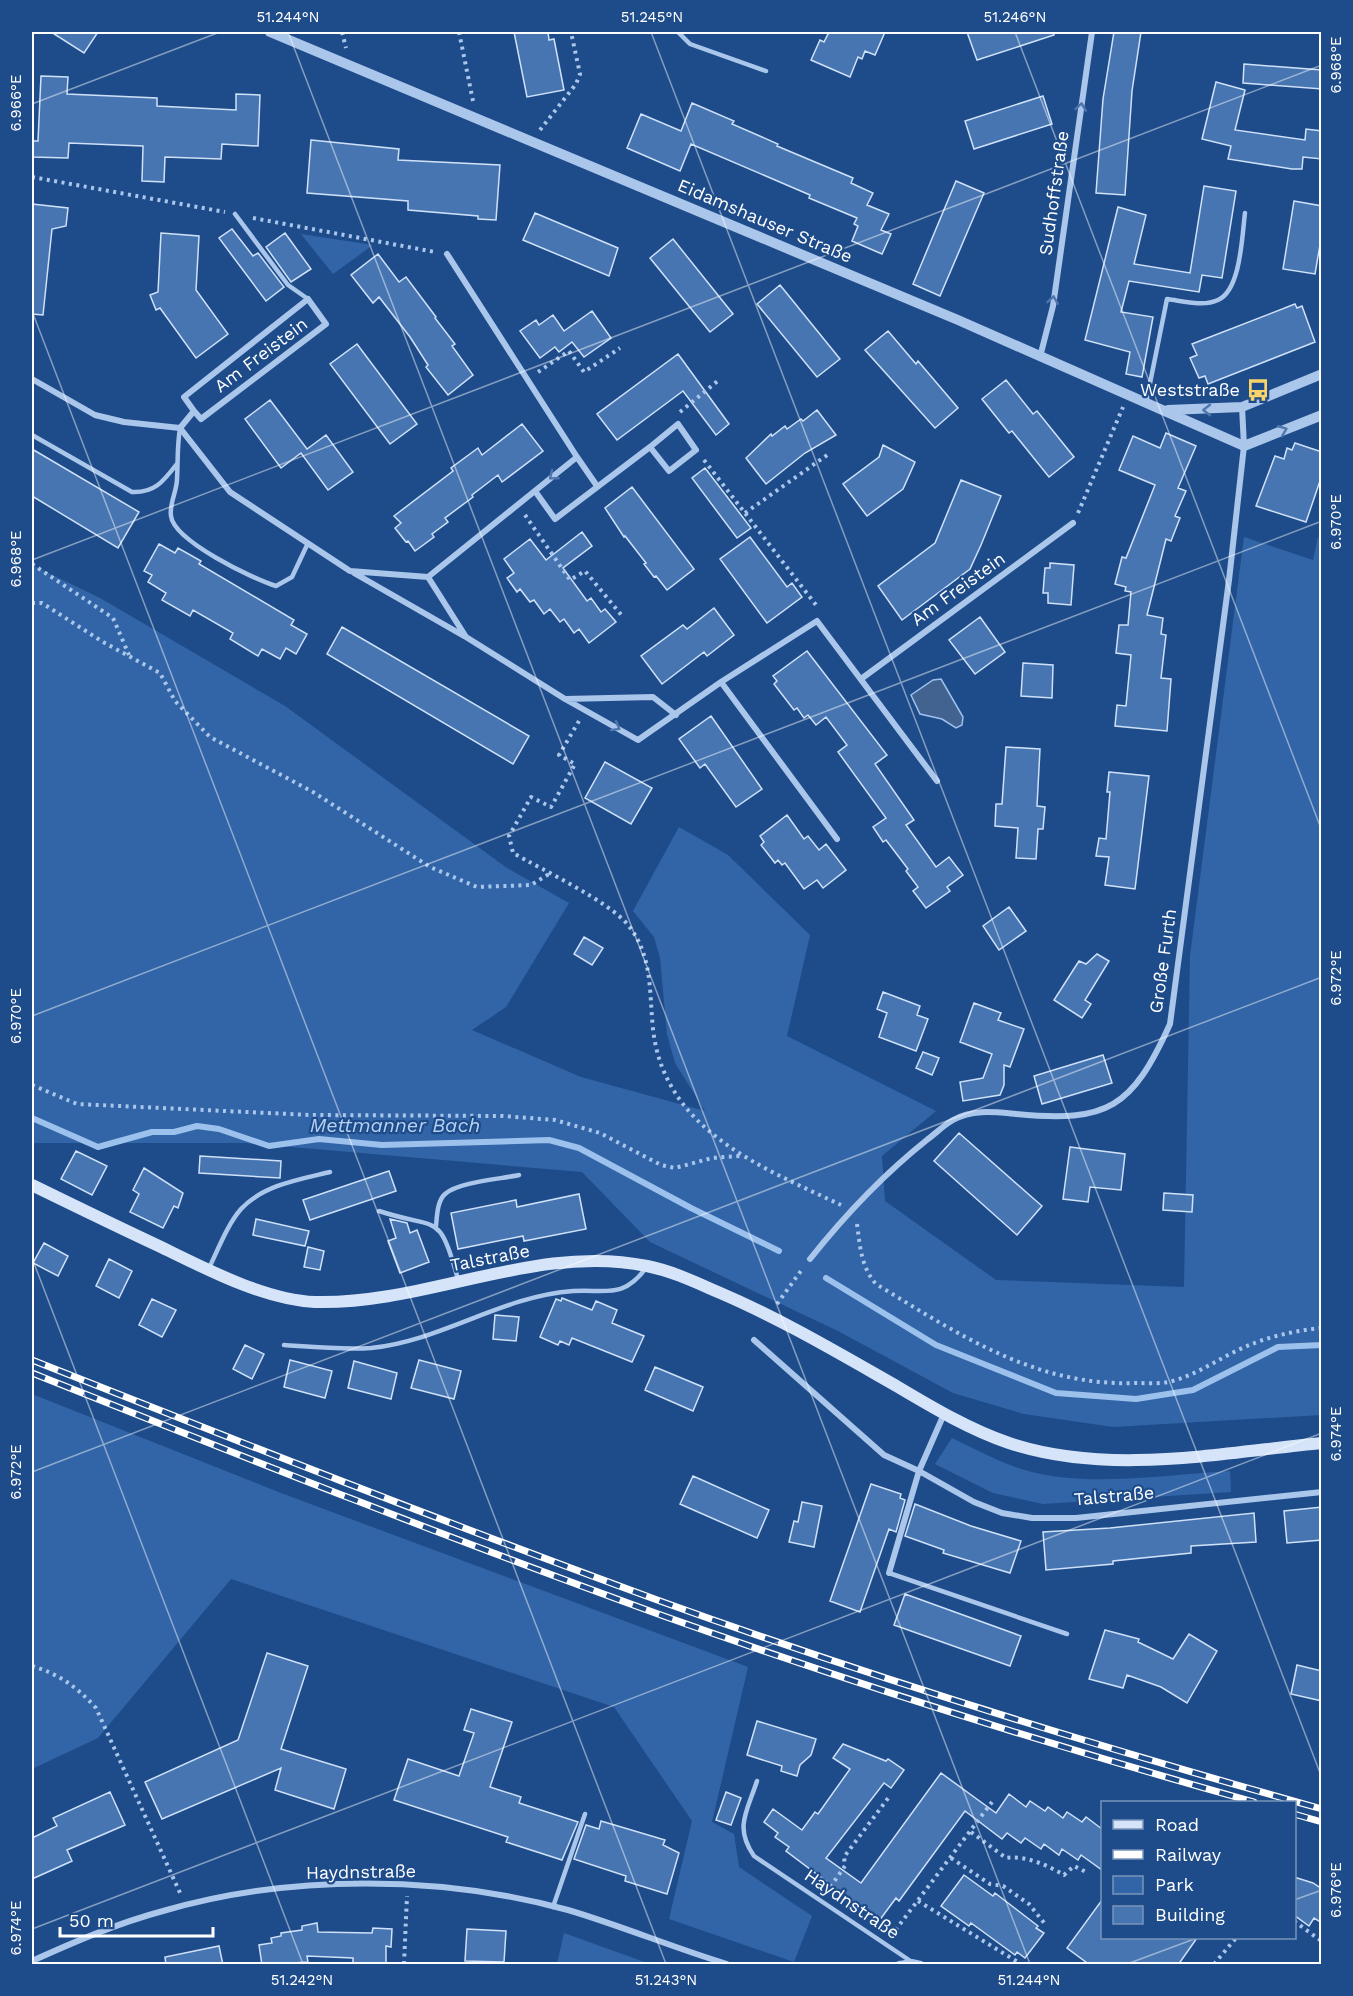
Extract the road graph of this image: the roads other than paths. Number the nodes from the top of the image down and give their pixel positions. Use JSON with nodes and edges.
{"nodes":[{"id":1,"x":270,"y":32,"type":"edge"},
{"id":2,"x":678,"y":32,"type":"edge"},
{"id":3,"x":1092,"y":32,"type":"edge"},
{"id":4,"x":766,"y":71,"type":"dead end"},
{"id":5,"x":1245,"y":213,"type":"dead end"},
{"id":6,"x":235,"y":214,"type":"road end"},
{"id":7,"x":447,"y":254,"type":"road end"},
{"id":8,"x":308,"y":299,"type":"junction"},
{"id":9,"x":1040,"y":357,"type":"junction"},
{"id":10,"x":1322,"y":374,"type":"edge"},
{"id":11,"x":32,"y":379,"type":"edge"},
{"id":12,"x":1146,"y":403,"type":"junction"},
{"id":13,"x":1242,"y":407,"type":"junction"},
{"id":14,"x":1164,"y":410,"type":"junction"},
{"id":15,"x":194,"y":411,"type":"junction"},
{"id":16,"x":1322,"y":415,"type":"edge"},
{"id":17,"x":180,"y":428,"type":"junction"},
{"id":18,"x":32,"y":435,"type":"edge"},
{"id":19,"x":1244,"y":446,"type":"junction"},
{"id":20,"x":650,"y":447,"type":"junction"},
{"id":21,"x":577,"y":457,"type":"junction"},
{"id":22,"x":176,"y":465,"type":"junction"},
{"id":23,"x":597,"y":486,"type":"junction"},
{"id":24,"x":535,"y":491,"type":"junction"},
{"id":25,"x":1073,"y":523,"type":"road end"},
{"id":26,"x":308,"y":543,"type":"junction"},
{"id":27,"x":350,"y":571,"type":"junction"},
{"id":28,"x":428,"y":577,"type":"junction"},
{"id":29,"x":466,"y":637,"type":"junction"},
{"id":30,"x":861,"y":679,"type":"junction"},
{"id":31,"x":721,"y":682,"type":"junction"},
{"id":32,"x":565,"y":699,"type":"junction"},
{"id":33,"x":675,"y":715,"type":"junction"},
{"id":34,"x":936,"y":781,"type":"dead end"},
{"id":35,"x":837,"y":839,"type":"dead end"},
{"id":36,"x":330,"y":1172,"type":"dead end"},
{"id":37,"x":519,"y":1175,"type":"dead end"},
{"id":38,"x":32,"y":1185,"type":"edge"},
{"id":39,"x":379,"y":1211,"type":"dead end"},
{"id":40,"x":436,"y":1226,"type":"junction"},
{"id":41,"x":810,"y":1259,"type":"road end"},
{"id":42,"x":648,"y":1266,"type":"junction"},
{"id":43,"x":208,"y":1269,"type":"junction"},
{"id":44,"x":459,"y":1282,"type":"junction"},
{"id":45,"x":754,"y":1340,"type":"dead end"},
{"id":46,"x":284,"y":1345,"type":"dead end"},
{"id":47,"x":944,"y":1414,"type":"junction"},
{"id":48,"x":1322,"y":1443,"type":"edge"},
{"id":49,"x":919,"y":1471,"type":"junction"},
{"id":50,"x":1322,"y":1492,"type":"edge"},
{"id":51,"x":889,"y":1573,"type":"joint"},
{"id":52,"x":1067,"y":1634,"type":"dead end"},
{"id":53,"x":757,"y":1781,"type":"dead end"},
{"id":54,"x":585,"y":1814,"type":"dead end"},
{"id":55,"x":553,"y":1907,"type":"junction"},
{"id":56,"x":32,"y":1961,"type":"edge"},
{"id":57,"x":912,"y":1962,"type":"junction"},
{"id":58,"x":718,"y":1963,"type":"edge"},
{"id":59,"x":727,"y":1965,"type":"edge"},
{"id":60,"x":899,"y":1965,"type":"edge"},
{"id":61,"x":921,"y":1965,"type":"edge"}],
"edges":[{"from":1,"to":9,"type":"street","name":"Eidamshauser Straße"},
{"from":2,"to":4,"type":"lane"},
{"from":9,"to":3,"type":"street","name":"Sudhoffstraße","one_way":true},
{"from":5,"to":12,"type":"lane"},
{"from":6,"to":8,"type":"lane"},
{"from":7,"to":21,"type":"street"},
{"from":8,"to":15,"type":"street","name":"Am Freistein"},
{"from":8,"to":15,"type":"street","name":"Am Freistein"},
{"from":9,"to":12,"type":"street","name":"Eidamshauser Straße"},
{"from":10,"to":13,"type":"street"},
{"from":11,"to":17,"type":"street"},
{"from":12,"to":14,"type":"street","name":"Eidamshauser Straße"},
{"from":13,"to":14,"type":"street","one_way":true},
{"from":13,"to":19,"type":"street","name":"Große Furth"},
{"from":14,"to":19,"type":"street","name":"Eidamshauser Straße"},
{"from":15,"to":17,"type":"street"},
{"from":19,"to":16,"type":"street","one_way":true},
{"from":17,"to":22,"type":"lane"},
{"from":17,"to":26,"type":"street"},
{"from":18,"to":22,"type":"lane"},
{"from":19,"to":41,"type":"street","name":"Große Furth"},
{"from":20,"to":20,"type":"street"},
{"from":20,"to":23,"type":"street"},
{"from":21,"to":23,"type":"street"},
{"from":21,"to":24,"type":"street","one_way":true},
{"from":22,"to":26,"type":"lane"},
{"from":23,"to":24,"type":"street"},
{"from":24,"to":28,"type":"street"},
{"from":25,"to":30,"type":"street","name":"Am Freistein"},
{"from":26,"to":27,"type":"street"},
{"from":27,"to":28,"type":"street"},
{"from":27,"to":29,"type":"street"},
{"from":28,"to":29,"type":"street"},
{"from":29,"to":32,"type":"street"},
{"from":30,"to":31,"type":"street"},
{"from":30,"to":34,"type":"street"},
{"from":31,"to":33,"type":"street"},
{"from":31,"to":35,"type":"street"},
{"from":32,"to":33,"type":"street"},
{"from":32,"to":33,"type":"street","one_way":true},
{"from":36,"to":43,"type":"lane"},
{"from":37,"to":40,"type":"lane"},
{"from":38,"to":43,"type":"main road","name":"Talstraße"},
{"from":39,"to":40,"type":"lane"},
{"from":40,"to":44,"type":"lane"},
{"from":42,"to":44,"type":"main road","name":"Talstraße"},
{"from":42,"to":46,"type":"lane"},
{"from":42,"to":47,"type":"main road","name":"Talstraße"},
{"from":43,"to":44,"type":"main road","name":"Talstraße"},
{"from":45,"to":49,"type":"street","name":"Talstraße"},
{"from":47,"to":48,"type":"main road","name":"Talstraße"},
{"from":47,"to":49,"type":"street"},
{"from":49,"to":50,"type":"street","name":"Talstraße"},
{"from":49,"to":51,"type":"street"},
{"from":51,"to":52,"type":"lane"},
{"from":53,"to":57,"type":"lane","name":"Haydnstraße"},
{"from":54,"to":55,"type":"lane"},
{"from":55,"to":56,"type":"street","name":"Haydnstraße"},
{"from":55,"to":58,"type":"street","name":"Haydnstraße"},
{"from":57,"to":60,"type":"street","name":"Haydnstraße"},
{"from":57,"to":61,"type":"street","name":"Haydnstraße"},
{"from":58,"to":59,"type":"street","name":"Haydnstraße"}]}
